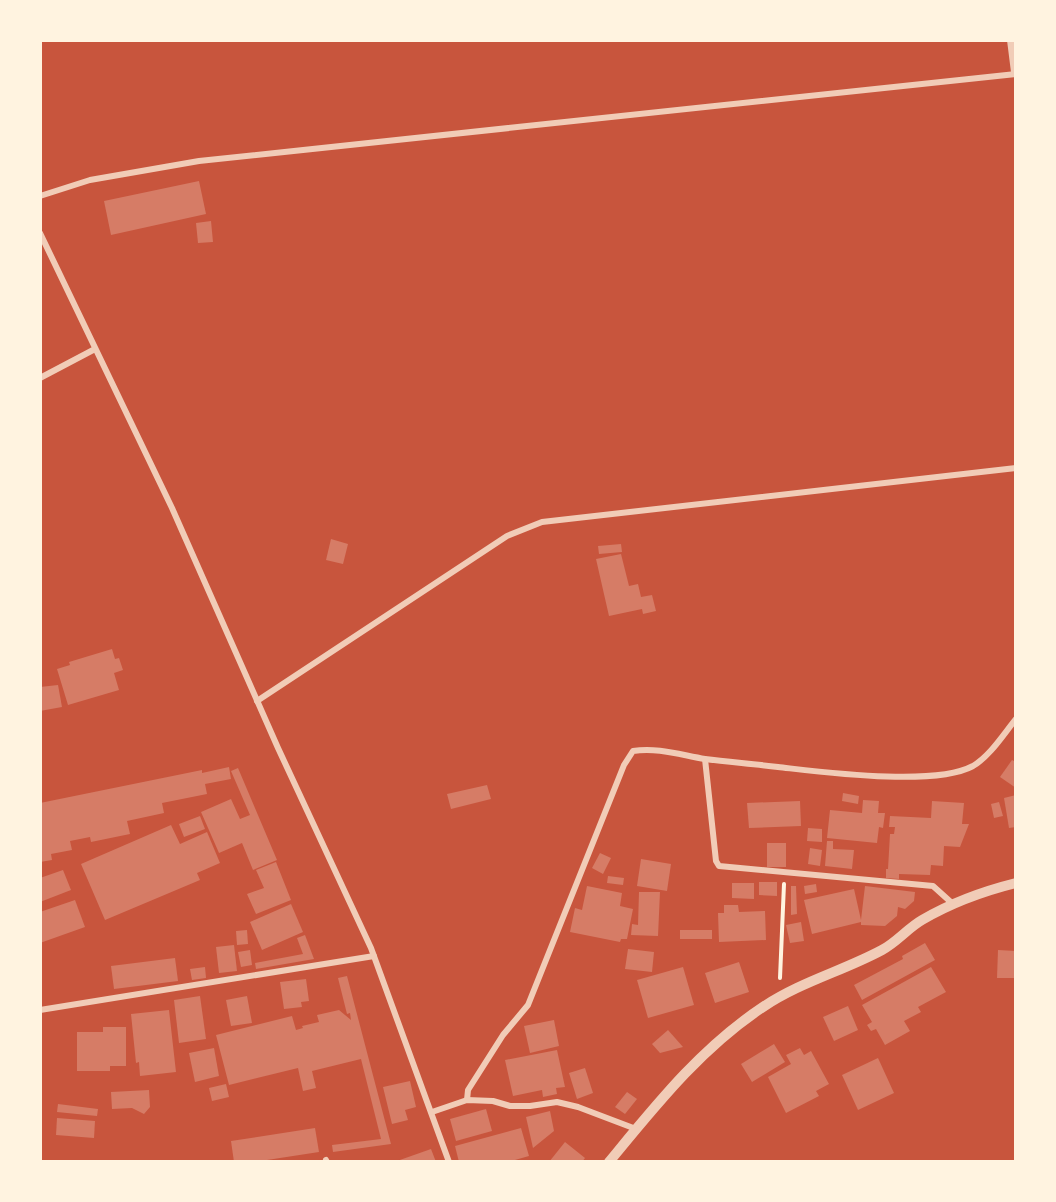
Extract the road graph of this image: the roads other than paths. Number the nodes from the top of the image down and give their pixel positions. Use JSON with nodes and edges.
{"nodes":[{"id":1,"x":1012,"y":40,"type":"edge"},
{"id":2,"x":1016,"y":73,"type":"edge"},
{"id":3,"x":40,"y":196,"type":"edge"},
{"id":4,"x":40,"y":233,"type":"edge"},
{"id":5,"x":95,"y":349,"type":"junction"},
{"id":6,"x":40,"y":378,"type":"edge"},
{"id":7,"x":1016,"y":468,"type":"edge"},
{"id":8,"x":257,"y":701,"type":"junction"},
{"id":9,"x":1016,"y":719,"type":"edge"},
{"id":10,"x":705,"y":759,"type":"junction"},
{"id":11,"x":1016,"y":883,"type":"edge"},
{"id":12,"x":953,"y":905,"type":"junction"},
{"id":13,"x":374,"y":956,"type":"junction"},
{"id":14,"x":40,"y":1010,"type":"edge"},
{"id":15,"x":466,"y":1100,"type":"junction"},
{"id":16,"x":432,"y":1112,"type":"junction"},
{"id":17,"x":636,"y":1129,"type":"junction"},
{"id":18,"x":449,"y":1161,"type":"edge"},
{"id":19,"x":609,"y":1161,"type":"edge"}],
"edges":[{"from":1,"to":2,"type":"street"},
{"from":2,"to":3,"type":"street"},
{"from":4,"to":5,"type":"street"},
{"from":5,"to":6,"type":"street"},
{"from":5,"to":8,"type":"street"},
{"from":7,"to":8,"type":"street"},
{"from":8,"to":13,"type":"street"},
{"from":9,"to":10,"type":"street"},
{"from":10,"to":12,"type":"street"},
{"from":10,"to":15,"type":"street"},
{"from":11,"to":12,"type":"street"},
{"from":12,"to":17,"type":"street"},
{"from":13,"to":14,"type":"street"},
{"from":13,"to":16,"type":"street"},
{"from":15,"to":16,"type":"street"},
{"from":15,"to":17,"type":"street"},
{"from":16,"to":18,"type":"street"},
{"from":17,"to":19,"type":"street"}]}
